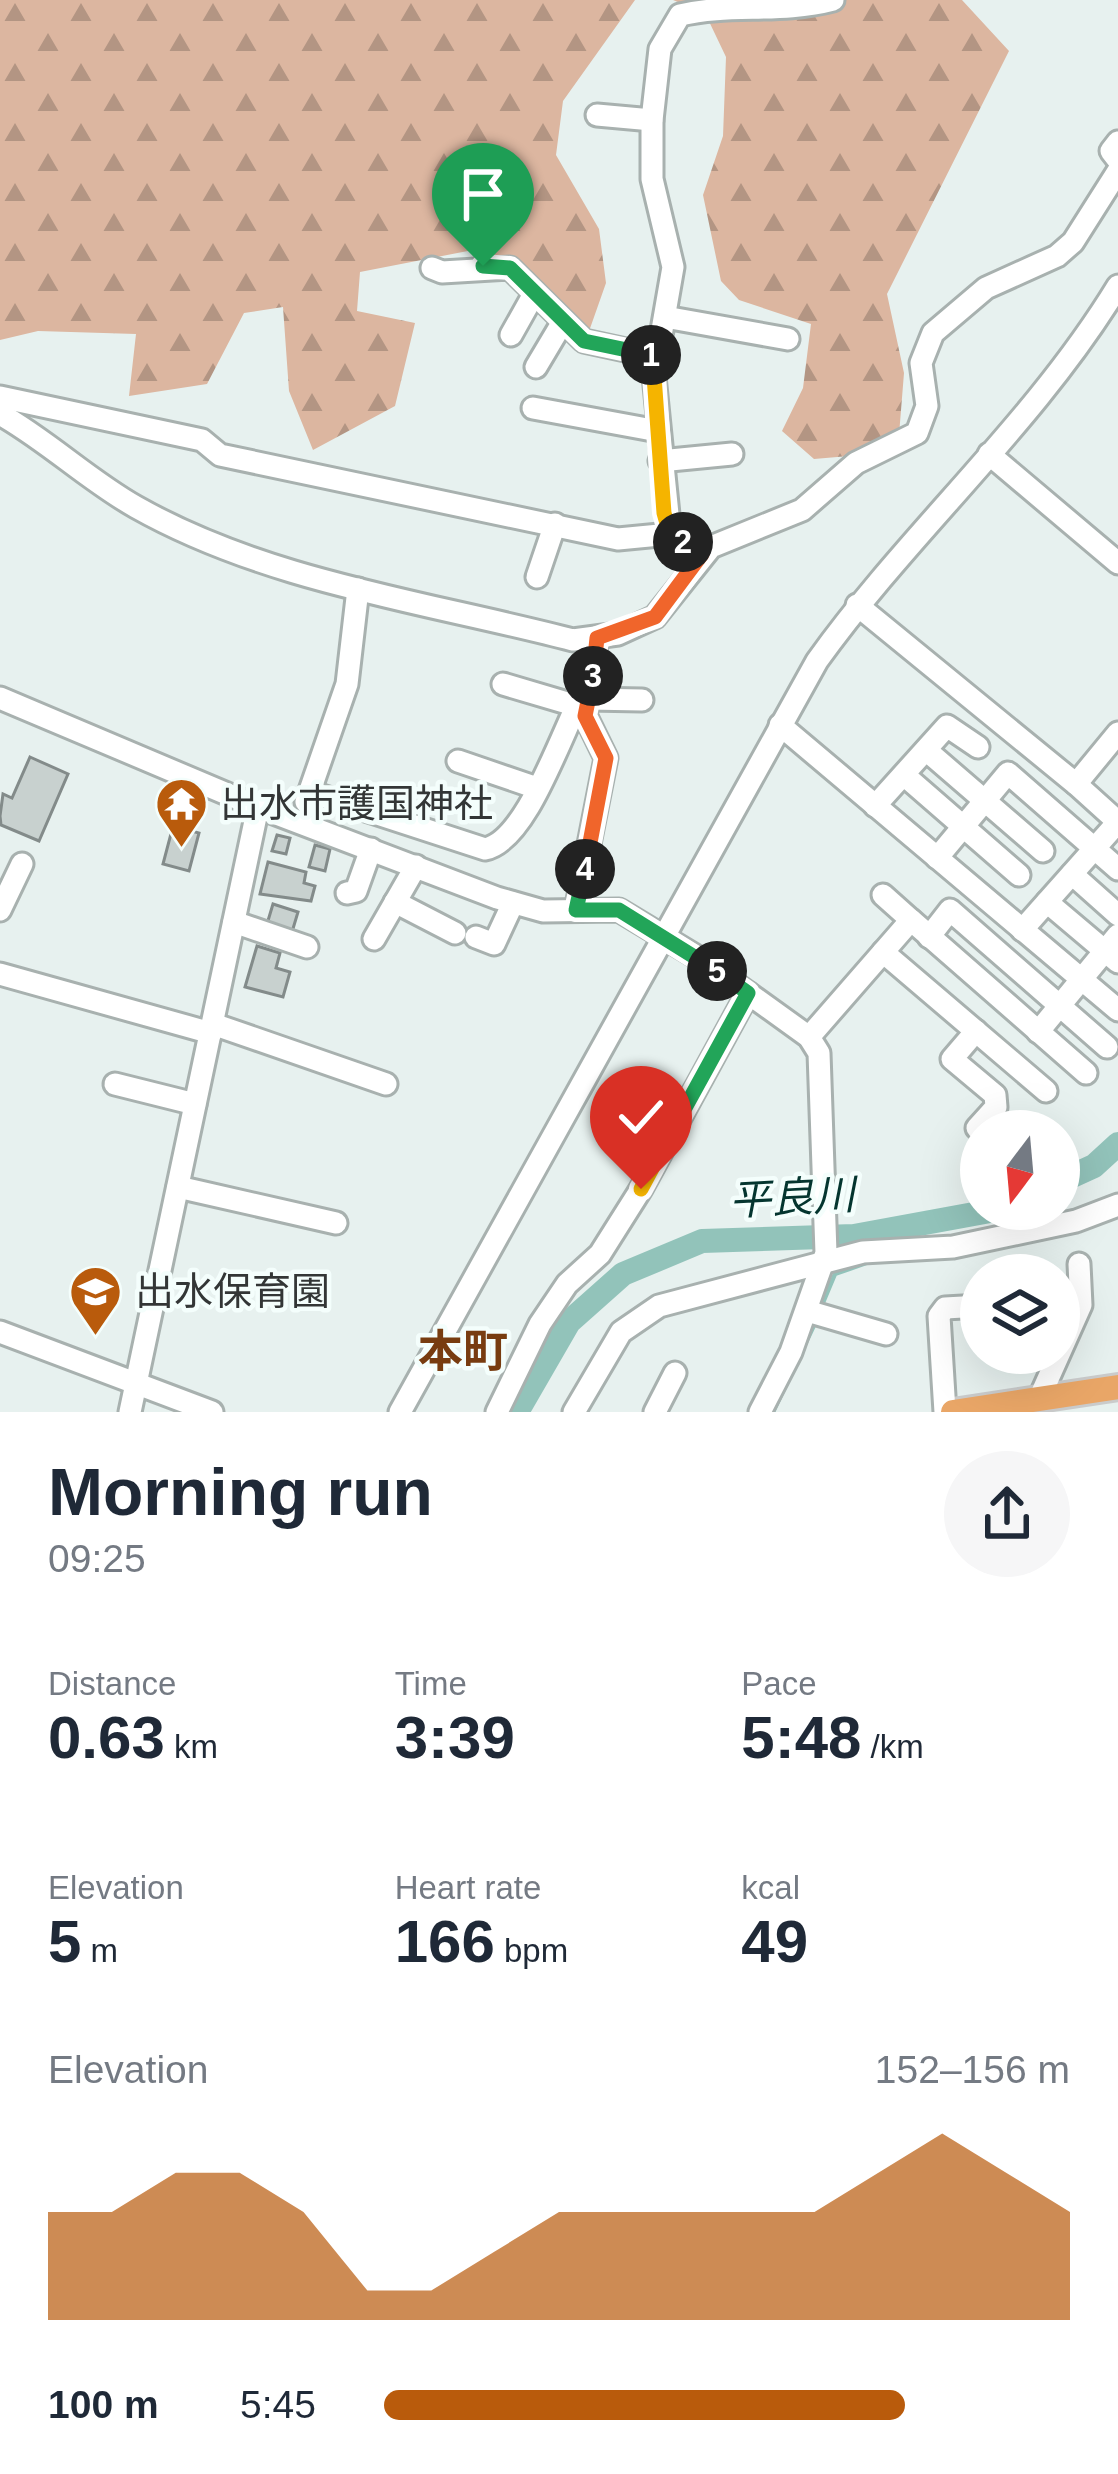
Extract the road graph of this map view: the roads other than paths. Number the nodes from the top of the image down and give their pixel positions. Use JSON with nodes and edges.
{"nodes":[{"id":1,"x":833,"y":0,"type":"edge"},
{"id":2,"x":597,"y":115,"type":"dead end"},
{"id":3,"x":652,"y":120,"type":"junction"},
{"id":4,"x":1118,"y":142,"type":"edge"},
{"id":5,"x":1118,"y":160,"type":"edge"},
{"id":6,"x":1118,"y":171,"type":"edge"},
{"id":7,"x":431,"y":268,"type":"dead end"},
{"id":8,"x":1118,"y":286,"type":"edge"},
{"id":9,"x":534,"y":294,"type":"junction"},
{"id":10,"x":665,"y":317,"type":"junction"},
{"id":11,"x":561,"y":325,"type":"junction"},
{"id":12,"x":511,"y":335,"type":"dead end"},
{"id":13,"x":788,"y":339,"type":"dead end"},
{"id":14,"x":658,"y":357,"type":"junction"},
{"id":15,"x":536,"y":368,"type":"dead end"},
{"id":16,"x":0,"y":397,"type":"edge"},
{"id":17,"x":533,"y":408,"type":"dead end"},
{"id":18,"x":0,"y":414,"type":"edge"},
{"id":19,"x":658,"y":431,"type":"junction"},
{"id":20,"x":733,"y":454,"type":"dead end"},
{"id":21,"x":989,"y":454,"type":"junction"},
{"id":22,"x":661,"y":461,"type":"junction"},
{"id":23,"x":555,"y":524,"type":"junction"},
{"id":24,"x":670,"y":534,"type":"junction"},
{"id":25,"x":702,"y":554,"type":"junction"},
{"id":26,"x":1118,"y":563,"type":"edge"},
{"id":27,"x":537,"y":578,"type":"dead end"},
{"id":28,"x":358,"y":589,"type":"junction"},
{"id":29,"x":857,"y":605,"type":"junction"},
{"id":30,"x":597,"y":638,"type":"junction"},
{"id":31,"x":503,"y":684,"type":"dead end"},
{"id":32,"x":0,"y":698,"type":"edge"},
{"id":33,"x":642,"y":700,"type":"dead end"},
{"id":34,"x":581,"y":702,"type":"junction"},
{"id":35,"x":999,"y":719,"type":"junction"},
{"id":36,"x":779,"y":725,"type":"junction"},
{"id":37,"x":1118,"y":733,"type":"edge"},
{"id":38,"x":978,"y":747,"type":"junction"},
{"id":39,"x":926,"y":750,"type":"junction"},
{"id":40,"x":458,"y":761,"type":"dead end"},
{"id":41,"x":1008,"y":773,"type":"junction"},
{"id":42,"x":904,"y":775,"type":"junction"},
{"id":43,"x":1068,"y":777,"type":"junction"},
{"id":44,"x":537,"y":788,"type":"junction"},
{"id":45,"x":310,"y":792,"type":"junction"},
{"id":46,"x":1037,"y":798,"type":"junction"},
{"id":47,"x":985,"y":801,"type":"junction"},
{"id":48,"x":875,"y":806,"type":"junction"},
{"id":49,"x":258,"y":807,"type":"junction"},
{"id":50,"x":299,"y":822,"type":"junction"},
{"id":51,"x":1118,"y":822,"type":"edge"},
{"id":52,"x":963,"y":827,"type":"junction"},
{"id":53,"x":371,"y":849,"type":"junction"},
{"id":54,"x":1094,"y":849,"type":"junction"},
{"id":55,"x":1043,"y":851,"type":"dead end"},
{"id":56,"x":938,"y":858,"type":"junction"},
{"id":57,"x":22,"y":864,"type":"dead end"},
{"id":58,"x":412,"y":864,"type":"junction"},
{"id":59,"x":1118,"y":869,"type":"edge"},
{"id":60,"x":1072,"y":874,"type":"junction"},
{"id":61,"x":1019,"y":875,"type":"dead end"},
{"id":62,"x":347,"y":893,"type":"dead end"},
{"id":63,"x":883,"y":895,"type":"dead end"},
{"id":64,"x":395,"y":902,"type":"junction"},
{"id":65,"x":1047,"y":902,"type":"junction"},
{"id":66,"x":513,"y":903,"type":"junction"},
{"id":67,"x":0,"y":910,"type":"edge"},
{"id":68,"x":576,"y":910,"type":"junction"},
{"id":69,"x":1118,"y":915,"type":"edge"},
{"id":70,"x":910,"y":920,"type":"junction"},
{"id":71,"x":234,"y":922,"type":"junction"},
{"id":72,"x":1025,"y":932,"type":"junction"},
{"id":73,"x":664,"y":935,"type":"junction"},
{"id":74,"x":929,"y":937,"type":"junction"},
{"id":75,"x":374,"y":939,"type":"dead end"},
{"id":76,"x":308,"y":947,"type":"dead end"},
{"id":77,"x":1114,"y":949,"type":"edge"},
{"id":78,"x":883,"y":952,"type":"junction"},
{"id":79,"x":1006,"y":959,"type":"junction"},
{"id":80,"x":1081,"y":979,"type":"junction"},
{"id":81,"x":2,"y":981,"type":"edge"},
{"id":82,"x":985,"y":985,"type":"junction"},
{"id":83,"x":748,"y":993,"type":"junction"},
{"id":84,"x":1059,"y":1005,"type":"junction"},
{"id":85,"x":1118,"y":1010,"type":"edge"},
{"id":86,"x":1032,"y":1026,"type":"junction"},
{"id":87,"x":212,"y":1028,"type":"junction"},
{"id":88,"x":976,"y":1031,"type":"junction"},
{"id":89,"x":809,"y":1037,"type":"junction"},
{"id":90,"x":1107,"y":1047,"type":"dead end"},
{"id":91,"x":999,"y":1050,"type":"junction"},
{"id":92,"x":1086,"y":1073,"type":"dead end"},
{"id":93,"x":115,"y":1084,"type":"dead end"},
{"id":94,"x":386,"y":1084,"type":"dead end"},
{"id":95,"x":1046,"y":1091,"type":"dead end"},
{"id":96,"x":195,"y":1104,"type":"junction"},
{"id":97,"x":994,"y":1110,"type":"edge"},
{"id":98,"x":178,"y":1187,"type":"junction"},
{"id":99,"x":1118,"y":1205,"type":"edge"},
{"id":100,"x":336,"y":1223,"type":"dead end"},
{"id":101,"x":824,"y":1259,"type":"junction"},
{"id":102,"x":960,"y":1307,"type":"edge"},
{"id":103,"x":815,"y":1314,"type":"junction"},
{"id":104,"x":0,"y":1332,"type":"edge"},
{"id":105,"x":886,"y":1334,"type":"dead end"},
{"id":106,"x":675,"y":1373,"type":"dead end"},
{"id":107,"x":1047,"y":1374,"type":"edge"},
{"id":108,"x":136,"y":1381,"type":"junction"},
{"id":109,"x":1118,"y":1387,"type":"edge"},
{"id":110,"x":1039,"y":1399,"type":"junction"},
{"id":111,"x":987,"y":1410,"type":"edge"},
{"id":112,"x":130,"y":1412,"type":"edge"},
{"id":113,"x":212,"y":1412,"type":"edge"},
{"id":114,"x":400,"y":1412,"type":"edge"},
{"id":115,"x":497,"y":1412,"type":"edge"},
{"id":116,"x":574,"y":1412,"type":"edge"},
{"id":117,"x":655,"y":1412,"type":"edge"},
{"id":118,"x":760,"y":1412,"type":"edge"},
{"id":119,"x":949,"y":1412,"type":"edge"}],
"edges":[{"from":1,"to":3,"type":"street"},
{"from":2,"to":3,"type":"street"},
{"from":3,"to":10,"type":"street"},
{"from":4,"to":5,"type":"street"},
{"from":6,"to":25,"type":"street"},
{"from":7,"to":9,"type":"street"},
{"from":8,"to":21,"type":"street"},
{"from":9,"to":11,"type":"street"},
{"from":9,"to":12,"type":"street"},
{"from":10,"to":13,"type":"street"},
{"from":10,"to":14,"type":"street"},
{"from":11,"to":14,"type":"street"},
{"from":11,"to":15,"type":"street"},
{"from":14,"to":19,"type":"street"},
{"from":16,"to":23,"type":"street"},
{"from":17,"to":19,"type":"street"},
{"from":18,"to":28,"type":"street"},
{"from":19,"to":22,"type":"street"},
{"from":20,"to":22,"type":"street"},
{"from":21,"to":26,"type":"street"},
{"from":21,"to":29,"type":"street"},
{"from":22,"to":24,"type":"street"},
{"from":23,"to":24,"type":"street"},
{"from":23,"to":27,"type":"street"},
{"from":24,"to":25,"type":"street"},
{"from":25,"to":30,"type":"street"},
{"from":28,"to":30,"type":"street"},
{"from":28,"to":45,"type":"street"},
{"from":29,"to":35,"type":"street"},
{"from":29,"to":36,"type":"street"},
{"from":30,"to":34,"type":"street"},
{"from":31,"to":34,"type":"street"},
{"from":32,"to":49,"type":"street"},
{"from":33,"to":34,"type":"street"},
{"from":34,"to":44,"type":"street"},
{"from":34,"to":68,"type":"street"},
{"from":35,"to":38,"type":"street"},
{"from":35,"to":43,"type":"street"},
{"from":36,"to":48,"type":"street"},
{"from":36,"to":73,"type":"street"},
{"from":37,"to":43,"type":"street"},
{"from":38,"to":39,"type":"street"},
{"from":38,"to":41,"type":"street"},
{"from":39,"to":42,"type":"street"},
{"from":39,"to":47,"type":"street"},
{"from":40,"to":44,"type":"street"},
{"from":41,"to":46,"type":"street"},
{"from":41,"to":47,"type":"street"},
{"from":42,"to":48,"type":"street"},
{"from":42,"to":52,"type":"street"},
{"from":43,"to":46,"type":"street"},
{"from":43,"to":51,"type":"street"},
{"from":44,"to":45,"type":"street"},
{"from":45,"to":50,"type":"street"},
{"from":46,"to":54,"type":"street"},
{"from":47,"to":52,"type":"street"},
{"from":47,"to":55,"type":"street"},
{"from":48,"to":56,"type":"street"},
{"from":49,"to":50,"type":"street"},
{"from":49,"to":71,"type":"street"},
{"from":50,"to":53,"type":"street"},
{"from":51,"to":54,"type":"street"},
{"from":52,"to":56,"type":"street"},
{"from":52,"to":61,"type":"street"},
{"from":53,"to":58,"type":"street"},
{"from":53,"to":62,"type":"street"},
{"from":54,"to":59,"type":"street"},
{"from":54,"to":60,"type":"street"},
{"from":56,"to":72,"type":"street"},
{"from":57,"to":67,"type":"street"},
{"from":58,"to":64,"type":"street"},
{"from":58,"to":66,"type":"street"},
{"from":60,"to":65,"type":"street"},
{"from":60,"to":69,"type":"street"},
{"from":63,"to":70,"type":"street"},
{"from":64,"to":66,"type":"street"},
{"from":64,"to":75,"type":"street"},
{"from":65,"to":72,"type":"street"},
{"from":65,"to":77,"type":"street"},
{"from":66,"to":68,"type":"street"},
{"from":68,"to":73,"type":"street"},
{"from":70,"to":74,"type":"street"},
{"from":70,"to":78,"type":"street"},
{"from":71,"to":76,"type":"street"},
{"from":71,"to":87,"type":"street"},
{"from":72,"to":79,"type":"street"},
{"from":72,"to":80,"type":"street"},
{"from":73,"to":83,"type":"street"},
{"from":73,"to":114,"type":"street"},
{"from":74,"to":79,"type":"street"},
{"from":74,"to":82,"type":"street"},
{"from":77,"to":80,"type":"street"},
{"from":78,"to":88,"type":"street"},
{"from":78,"to":89,"type":"street"},
{"from":79,"to":82,"type":"street"},
{"from":79,"to":84,"type":"street"},
{"from":80,"to":84,"type":"street"},
{"from":80,"to":85,"type":"street"},
{"from":81,"to":87,"type":"street"},
{"from":82,"to":86,"type":"street"},
{"from":83,"to":89,"type":"street"},
{"from":83,"to":115,"type":"street"},
{"from":84,"to":86,"type":"street"},
{"from":84,"to":90,"type":"street"},
{"from":86,"to":91,"type":"street"},
{"from":86,"to":92,"type":"street"},
{"from":87,"to":94,"type":"street"},
{"from":87,"to":96,"type":"street"},
{"from":88,"to":91,"type":"street"},
{"from":88,"to":97,"type":"street"},
{"from":89,"to":101,"type":"street"},
{"from":91,"to":95,"type":"street"},
{"from":93,"to":96,"type":"street"},
{"from":96,"to":98,"type":"street"},
{"from":98,"to":100,"type":"street"},
{"from":98,"to":108,"type":"street"},
{"from":99,"to":101,"type":"street"},
{"from":101,"to":103,"type":"street"},
{"from":101,"to":116,"type":"street"},
{"from":102,"to":119,"type":"street"},
{"from":103,"to":105,"type":"street"},
{"from":103,"to":118,"type":"street"},
{"from":104,"to":108,"type":"street"},
{"from":106,"to":117,"type":"street"},
{"from":107,"to":110,"type":"street"},
{"from":108,"to":112,"type":"street"},
{"from":108,"to":113,"type":"street"},
{"from":109,"to":110,"type":"main road"},
{"from":110,"to":111,"type":"main road"},
{"from":111,"to":119,"type":"main road"}]}
